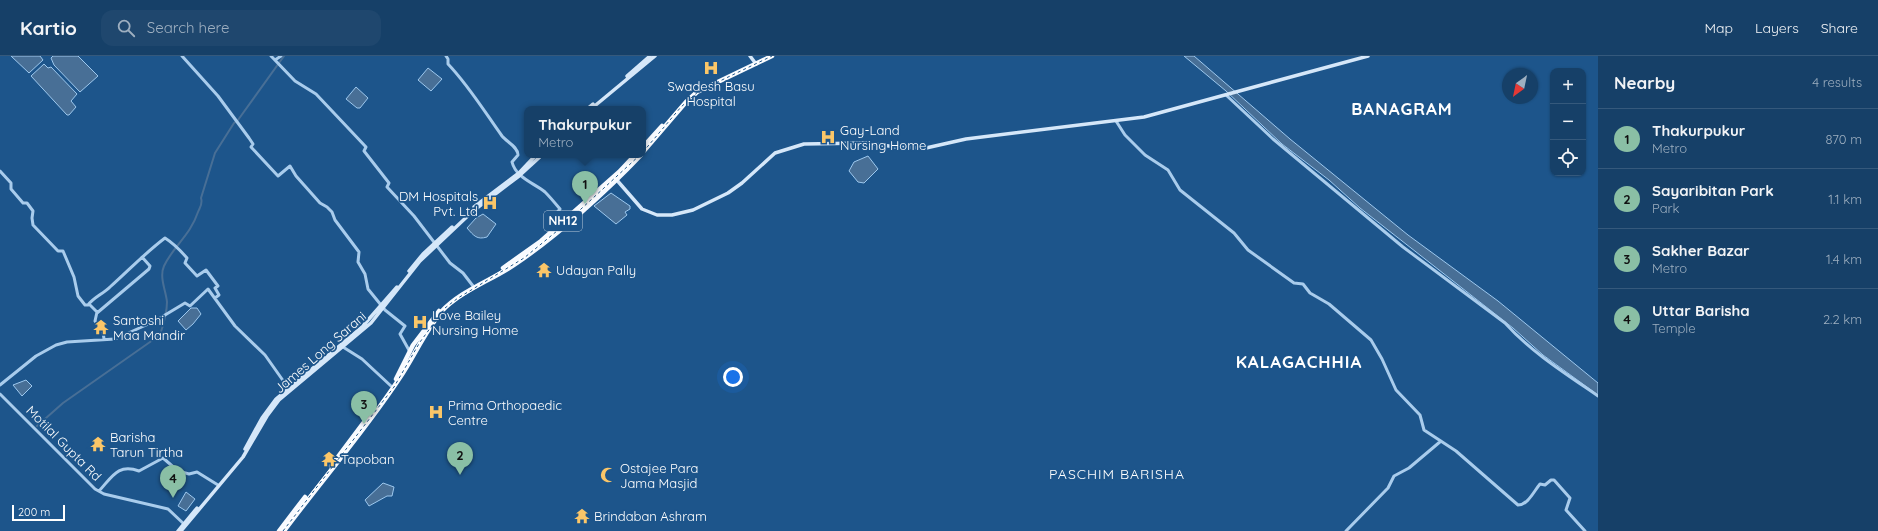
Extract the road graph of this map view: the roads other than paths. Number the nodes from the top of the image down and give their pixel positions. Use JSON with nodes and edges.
{"nodes":[{"id":1,"x":182,"y":56,"type":"edge"},
{"id":2,"x":271,"y":56,"type":"edge"},
{"id":3,"x":281,"y":56,"type":"edge"},
{"id":4,"x":446,"y":56,"type":"edge"},
{"id":5,"x":650,"y":56,"type":"edge"},
{"id":6,"x":655,"y":56,"type":"edge"},
{"id":7,"x":750,"y":56,"type":"edge"},
{"id":8,"x":766,"y":56,"type":"edge"},
{"id":9,"x":772,"y":56,"type":"edge"},
{"id":10,"x":1368,"y":56,"type":"edge"},
{"id":11,"x":277,"y":62,"type":"junction"},
{"id":12,"x":755,"y":62,"type":"junction"},
{"id":13,"x":1227,"y":95,"type":"junction"},
{"id":14,"x":591,"y":106,"type":"edge"},
{"id":15,"x":595,"y":106,"type":"edge"},
{"id":16,"x":1116,"y":121,"type":"junction"},
{"id":17,"x":646,"y":144,"type":"edge"},
{"id":18,"x":646,"y":149,"type":"edge"},
{"id":19,"x":533,"y":158,"type":"edge"},
{"id":20,"x":538,"y":158,"type":"edge"},
{"id":21,"x":632,"y":158,"type":"edge"},
{"id":22,"x":638,"y":158,"type":"edge"},
{"id":23,"x":0,"y":171,"type":"edge"},
{"id":24,"x":519,"y":174,"type":"junction"},
{"id":25,"x":615,"y":178,"type":"junction"},
{"id":26,"x":569,"y":218,"type":"junction"},
{"id":27,"x":560,"y":224,"type":"junction"},
{"id":28,"x":435,"y":244,"type":"junction"},
{"id":29,"x":142,"y":257,"type":"junction"},
{"id":30,"x":512,"y":264,"type":"junction"},
{"id":31,"x":473,"y":286,"type":"junction"},
{"id":32,"x":215,"y":298,"type":"junction"},
{"id":33,"x":89,"y":304,"type":"junction"},
{"id":34,"x":382,"y":306,"type":"junction"},
{"id":35,"x":98,"y":313,"type":"junction"},
{"id":36,"x":104,"y":339,"type":"junction"},
{"id":37,"x":343,"y":346,"type":"junction"},
{"id":38,"x":411,"y":354,"type":"junction"},
{"id":39,"x":318,"y":365,"type":"junction"},
{"id":40,"x":0,"y":385,"type":"edge"},
{"id":41,"x":391,"y":386,"type":"junction"},
{"id":42,"x":289,"y":389,"type":"junction"},
{"id":43,"x":0,"y":394,"type":"edge"},
{"id":44,"x":1598,"y":396,"type":"edge"},
{"id":45,"x":367,"y":420,"type":"junction"},
{"id":46,"x":1441,"y":442,"type":"junction"},
{"id":47,"x":218,"y":484,"type":"junction"},
{"id":48,"x":99,"y":491,"type":"junction"},
{"id":49,"x":185,"y":524,"type":"junction"},
{"id":50,"x":180,"y":531,"type":"edge"},
{"id":51,"x":279,"y":531,"type":"edge"},
{"id":52,"x":284,"y":531,"type":"edge"},
{"id":53,"x":1346,"y":531,"type":"edge"},
{"id":54,"x":1585,"y":531,"type":"edge"}],
"edges":[{"from":1,"to":34,"type":"street"},
{"from":2,"to":11,"type":"street"},
{"from":3,"to":11,"type":"street"},
{"from":4,"to":24,"type":"street"},
{"from":5,"to":14,"type":"main road"},
{"from":6,"to":15,"type":"main road"},
{"from":7,"to":12,"type":"main road"},
{"from":8,"to":12,"type":"highway"},
{"from":9,"to":12,"type":"highway"},
{"from":10,"to":13,"type":"main road"},
{"from":11,"to":28,"type":"street"},
{"from":12,"to":17,"type":"highway"},
{"from":12,"to":18,"type":"highway"},
{"from":13,"to":16,"type":"main road"},
{"from":13,"to":44,"type":"street"},
{"from":16,"to":25,"type":"main road"},
{"from":16,"to":46,"type":"street"},
{"from":19,"to":24,"type":"main road"},
{"from":20,"to":24,"type":"main road","name":"James Long Sarani"},
{"from":21,"to":25,"type":"highway","number":"NH12"},
{"from":22,"to":25,"type":"highway","number":"NH12"},
{"from":23,"to":33,"type":"street"},
{"from":24,"to":27,"type":"street"},
{"from":24,"to":28,"type":"main road","name":"James Long Sarani"},
{"from":25,"to":26,"type":"highway","number":"NH12"},
{"from":26,"to":27,"type":"highway","number":"NH12"},
{"from":26,"to":30,"type":"highway","number":"NH12"},
{"from":27,"to":30,"type":"highway","number":"NH12"},
{"from":28,"to":31,"type":"street"},
{"from":28,"to":34,"type":"main road","name":"James Long Sarani"},
{"from":29,"to":32,"type":"street"},
{"from":29,"to":33,"type":"street"},
{"from":29,"to":35,"type":"street"},
{"from":30,"to":31,"type":"highway","number":"NH12"},
{"from":30,"to":38,"type":"highway","number":"NH12"},
{"from":31,"to":38,"type":"highway","number":"NH12"},
{"from":32,"to":36,"type":"street"},
{"from":32,"to":42,"type":"street"},
{"from":33,"to":35,"type":"street"},
{"from":34,"to":37,"type":"main road","name":"James Long Sarani"},
{"from":34,"to":38,"type":"street"},
{"from":34,"to":39,"type":"main road"},
{"from":35,"to":36,"type":"street"},
{"from":36,"to":40,"type":"street"},
{"from":37,"to":39,"type":"main road","name":"James Long Sarani"},
{"from":37,"to":41,"type":"street"},
{"from":38,"to":41,"type":"highway","number":"NH12"},
{"from":38,"to":45,"type":"highway","number":"NH12"},
{"from":39,"to":42,"type":"main road","name":"James Long Sarani"},
{"from":41,"to":45,"type":"highway","number":"NH12"},
{"from":42,"to":47,"type":"main road","name":"James Long Sarani"},
{"from":43,"to":48,"type":"street","name":"Motilal Gupta Rd"},
{"from":45,"to":51,"type":"highway","number":"NH12"},
{"from":45,"to":52,"type":"highway","number":"NH12"},
{"from":46,"to":53,"type":"street"},
{"from":46,"to":54,"type":"street"},
{"from":47,"to":48,"type":"street"},
{"from":47,"to":49,"type":"main road","name":"James Long Sarani"},
{"from":48,"to":49,"type":"street","name":"Motilal Gupta Rd"},
{"from":49,"to":50,"type":"main road","name":"James Long Sarani"}]}
